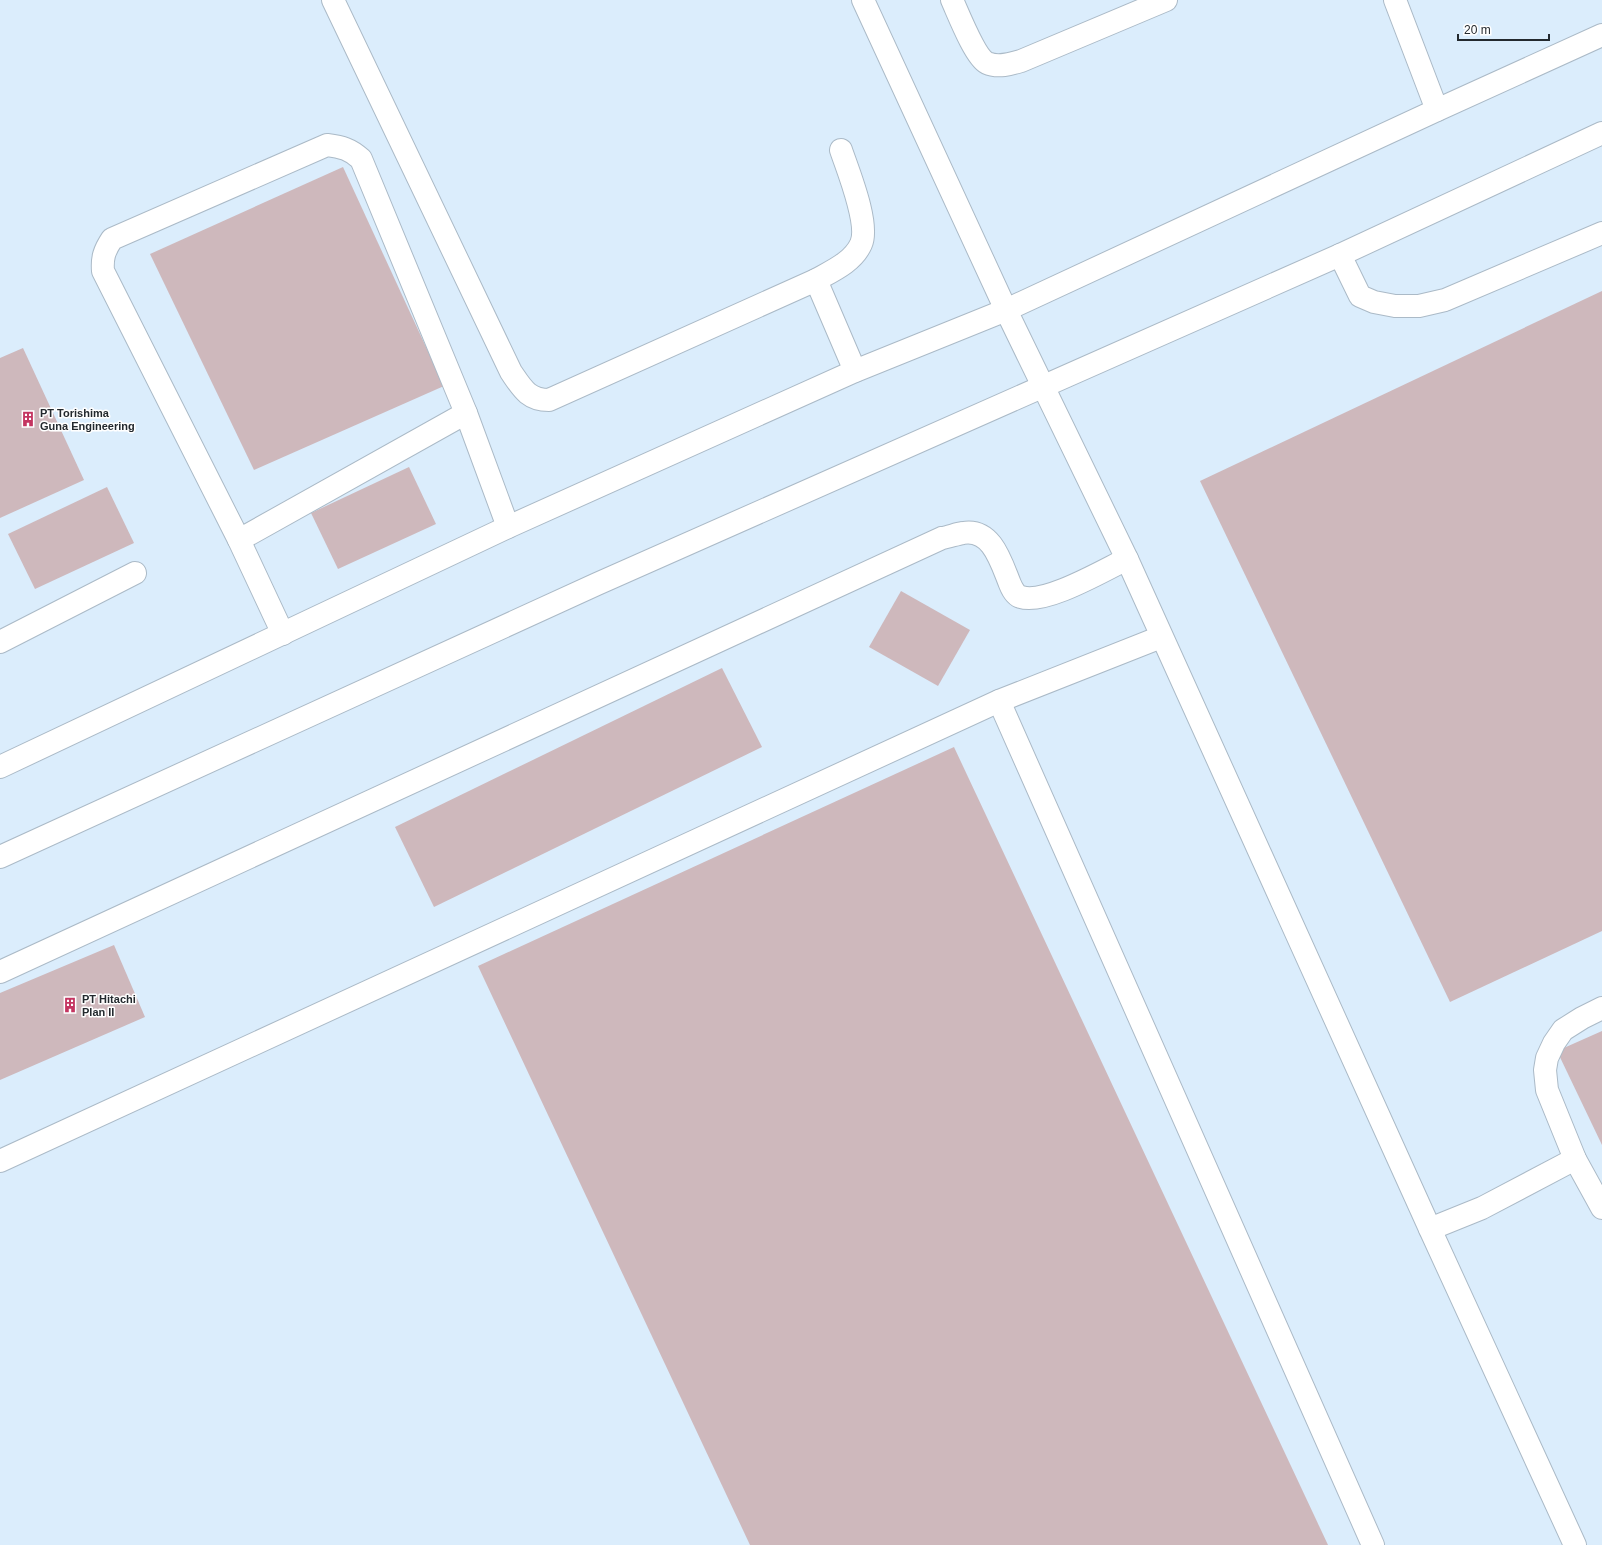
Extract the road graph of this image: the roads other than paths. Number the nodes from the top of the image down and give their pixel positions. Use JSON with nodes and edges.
{"nodes":[{"id":1,"x":333,"y":0,"type":"edge"},
{"id":2,"x":863,"y":0,"type":"edge"},
{"id":3,"x":952,"y":0,"type":"edge"},
{"id":4,"x":1166,"y":0,"type":"edge"},
{"id":5,"x":1395,"y":0,"type":"edge"},
{"id":6,"x":1602,"y":35,"type":"edge"},
{"id":7,"x":1437,"y":110,"type":"junction"},
{"id":8,"x":1602,"y":132,"type":"edge"},
{"id":9,"x":841,"y":150,"type":"dead end"},
{"id":10,"x":1602,"y":233,"type":"edge"},
{"id":11,"x":1340,"y":255,"type":"junction"},
{"id":12,"x":816,"y":280,"type":"junction"},
{"id":13,"x":1006,"y":310,"type":"junction"},
{"id":14,"x":855,"y":371,"type":"junction"},
{"id":15,"x":1042,"y":386,"type":"junction"},
{"id":16,"x":466,"y":414,"type":"junction"},
{"id":17,"x":508,"y":527,"type":"junction"},
{"id":18,"x":238,"y":540,"type":"junction"},
{"id":19,"x":1127,"y":559,"type":"junction"},
{"id":20,"x":135,"y":573,"type":"dead end"},
{"id":21,"x":283,"y":634,"type":"junction"},
{"id":22,"x":1161,"y":637,"type":"junction"},
{"id":23,"x":0,"y":642,"type":"edge"},
{"id":24,"x":999,"y":701,"type":"junction"},
{"id":25,"x":0,"y":767,"type":"edge"},
{"id":26,"x":0,"y":857,"type":"edge"},
{"id":27,"x":0,"y":972,"type":"edge"},
{"id":28,"x":1602,"y":1008,"type":"edge"},
{"id":29,"x":1575,"y":1159,"type":"junction"},
{"id":30,"x":0,"y":1161,"type":"edge"},
{"id":31,"x":1602,"y":1208,"type":"edge"},
{"id":32,"x":1430,"y":1229,"type":"junction"},
{"id":33,"x":1374,"y":1545,"type":"edge"},
{"id":34,"x":1575,"y":1545,"type":"edge"}],
"edges":[{"from":1,"to":12,"type":"lane"},
{"from":2,"to":13,"type":"lane"},
{"from":3,"to":4,"type":"lane"},
{"from":5,"to":7,"type":"lane"},
{"from":6,"to":7,"type":"lane"},
{"from":7,"to":13,"type":"lane"},
{"from":8,"to":11,"type":"lane"},
{"from":9,"to":12,"type":"lane"},
{"from":10,"to":11,"type":"lane"},
{"from":11,"to":15,"type":"lane"},
{"from":12,"to":14,"type":"lane"},
{"from":13,"to":14,"type":"lane"},
{"from":13,"to":15,"type":"lane"},
{"from":14,"to":17,"type":"lane"},
{"from":15,"to":19,"type":"lane"},
{"from":15,"to":26,"type":"lane"},
{"from":16,"to":17,"type":"lane"},
{"from":16,"to":18,"type":"lane"},
{"from":16,"to":18,"type":"lane"},
{"from":17,"to":21,"type":"lane"},
{"from":18,"to":21,"type":"lane"},
{"from":19,"to":22,"type":"lane"},
{"from":19,"to":27,"type":"lane"},
{"from":20,"to":23,"type":"lane"},
{"from":21,"to":25,"type":"lane"},
{"from":22,"to":24,"type":"lane"},
{"from":22,"to":32,"type":"lane"},
{"from":24,"to":30,"type":"lane"},
{"from":24,"to":33,"type":"lane"},
{"from":28,"to":29,"type":"lane"},
{"from":29,"to":31,"type":"lane"},
{"from":29,"to":32,"type":"lane"},
{"from":32,"to":34,"type":"lane"}]}
